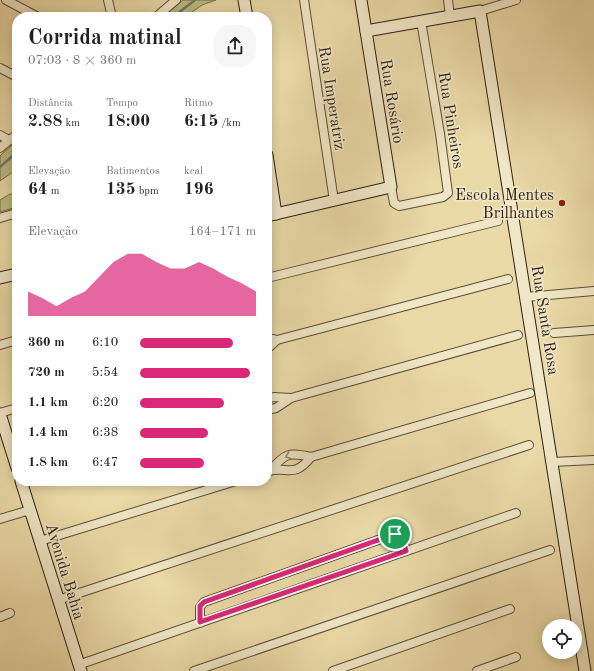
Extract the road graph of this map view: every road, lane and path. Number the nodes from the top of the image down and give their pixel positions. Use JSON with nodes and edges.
{"nodes":[{"id":1,"x":6,"y":0,"type":"edge"},
{"id":2,"x":108,"y":0,"type":"edge"},
{"id":3,"x":244,"y":0,"type":"edge"},
{"id":4,"x":304,"y":0,"type":"edge"},
{"id":5,"x":361,"y":0,"type":"edge"},
{"id":6,"x":448,"y":0,"type":"edge"},
{"id":7,"x":516,"y":0,"type":"edge"},
{"id":8,"x":172,"y":1,"type":"edge"},
{"id":9,"x":480,"y":11,"type":"junction"},
{"id":10,"x":29,"y":12,"type":"edge"},
{"id":11,"x":111,"y":12,"type":"edge"},
{"id":12,"x":161,"y":12,"type":"edge"},
{"id":13,"x":246,"y":12,"type":"edge"},
{"id":14,"x":450,"y":16,"type":"junction"},
{"id":15,"x":421,"y":21,"type":"junction"},
{"id":16,"x":366,"y":30,"type":"junction"},
{"id":17,"x":0,"y":68,"type":"edge"},
{"id":18,"x":12,"y":74,"type":"edge"},
{"id":19,"x":0,"y":136,"type":"edge"},
{"id":20,"x":12,"y":138,"type":"edge"},
{"id":21,"x":9,"y":140,"type":"junction"},
{"id":22,"x":0,"y":148,"type":"edge"},
{"id":23,"x":391,"y":187,"type":"junction"},
{"id":24,"x":334,"y":200,"type":"junction"},
{"id":25,"x":396,"y":205,"type":"joint"},
{"id":26,"x":12,"y":214,"type":"edge"},
{"id":27,"x":272,"y":215,"type":"edge"},
{"id":28,"x":0,"y":218,"type":"edge"},
{"id":29,"x":498,"y":221,"type":"dead end"},
{"id":30,"x":12,"y":275,"type":"edge"},
{"id":31,"x":272,"y":277,"type":"edge"},
{"id":32,"x":0,"y":278,"type":"edge"},
{"id":33,"x":508,"y":279,"type":"dead end"},
{"id":34,"x":594,"y":291,"type":"edge"},
{"id":35,"x":526,"y":297,"type":"junction"},
{"id":36,"x":594,"y":330,"type":"edge"},
{"id":37,"x":554,"y":333,"type":"dead end"},
{"id":38,"x":518,"y":335,"type":"dead end"},
{"id":39,"x":272,"y":339,"type":"edge"},
{"id":40,"x":277,"y":340,"type":"junction"},
{"id":41,"x":12,"y":341,"type":"edge"},
{"id":42,"x":272,"y":344,"type":"edge"},
{"id":43,"x":0,"y":345,"type":"edge"},
{"id":44,"x":530,"y":393,"type":"dead end"},
{"id":45,"x":272,"y":398,"type":"edge"},
{"id":46,"x":291,"y":398,"type":"junction"},
{"id":47,"x":272,"y":409,"type":"edge"},
{"id":48,"x":12,"y":411,"type":"edge"},
{"id":49,"x":2,"y":416,"type":"edge"},
{"id":50,"x":529,"y":445,"type":"dead end"},
{"id":51,"x":12,"y":451,"type":"edge"},
{"id":52,"x":311,"y":457,"type":"junction"},
{"id":53,"x":594,"y":460,"type":"edge"},
{"id":54,"x":552,"y":462,"type":"junction"},
{"id":55,"x":272,"y":468,"type":"edge"},
{"id":56,"x":272,"y":471,"type":"edge"},
{"id":57,"x":23,"y":486,"type":"edge"},
{"id":58,"x":220,"y":486,"type":"edge"},
{"id":59,"x":30,"y":510,"type":"junction"},
{"id":60,"x":516,"y":513,"type":"dead end"},
{"id":61,"x":0,"y":520,"type":"edge"},
{"id":62,"x":43,"y":540,"type":"junction"},
{"id":63,"x":550,"y":550,"type":"dead end"},
{"id":64,"x":406,"y":551,"type":"junction"},
{"id":65,"x":61,"y":599,"type":"junction"},
{"id":66,"x":510,"y":609,"type":"dead end"},
{"id":67,"x":10,"y":614,"type":"dead end"},
{"id":68,"x":0,"y":617,"type":"edge"},
{"id":69,"x":200,"y":622,"type":"junction"},
{"id":70,"x":516,"y":657,"type":"dead end"},
{"id":71,"x":82,"y":666,"type":"edge"},
{"id":72,"x":194,"y":671,"type":"edge"},
{"id":73,"x":332,"y":671,"type":"edge"},
{"id":74,"x":477,"y":671,"type":"edge"},
{"id":75,"x":585,"y":671,"type":"edge"}],
"edges":[{"from":1,"to":10,"type":"street"},
{"from":2,"to":11,"type":"street"},
{"from":3,"to":13,"type":"street"},
{"from":4,"to":24,"type":"street","name":"Rua Imperatriz"},
{"from":5,"to":16,"type":"street","name":"Rua Rosário"},
{"from":6,"to":14,"type":"street"},
{"from":7,"to":9,"type":"street"},
{"from":8,"to":12,"type":"street"},
{"from":9,"to":14,"type":"street"},
{"from":9,"to":35,"type":"street","name":"Rua Santa Rosa"},
{"from":14,"to":15,"type":"street"},
{"from":15,"to":16,"type":"street"},
{"from":15,"to":25,"type":"street","name":"Rua Pinheiros"},
{"from":16,"to":23,"type":"street","name":"Rua Rosário"},
{"from":17,"to":18,"type":"street"},
{"from":19,"to":21,"type":"street"},
{"from":20,"to":21,"type":"street"},
{"from":21,"to":22,"type":"street"},
{"from":23,"to":24,"type":"street"},
{"from":23,"to":25,"type":"street","name":"Rua Rosário"},
{"from":24,"to":27,"type":"street"},
{"from":26,"to":28,"type":"street"},
{"from":29,"to":31,"type":"street"},
{"from":30,"to":32,"type":"street"},
{"from":33,"to":40,"type":"street"},
{"from":34,"to":35,"type":"street"},
{"from":35,"to":54,"type":"street","name":"Rua Santa Rosa"},
{"from":36,"to":37,"type":"street"},
{"from":38,"to":46,"type":"street"},
{"from":39,"to":40,"type":"street"},
{"from":40,"to":42,"type":"street"},
{"from":41,"to":43,"type":"street"},
{"from":44,"to":52,"type":"street"},
{"from":45,"to":46,"type":"street"},
{"from":46,"to":47,"type":"street"},
{"from":48,"to":49,"type":"street"},
{"from":49,"to":51,"type":"street"},
{"from":50,"to":65,"type":"street"},
{"from":52,"to":55,"type":"street","one_way":true},
{"from":52,"to":56,"type":"street"},
{"from":53,"to":54,"type":"street"},
{"from":54,"to":75,"type":"street","name":"Rua Santa Rosa"},
{"from":57,"to":59,"type":"street","name":"Avenida Bahia"},
{"from":58,"to":62,"type":"street"},
{"from":59,"to":61,"type":"street"},
{"from":59,"to":62,"type":"street","name":"Avenida Bahia"},
{"from":60,"to":64,"type":"street"},
{"from":62,"to":65,"type":"street","name":"Avenida Bahia"},
{"from":63,"to":72,"type":"street"},
{"from":64,"to":69,"type":"street"},
{"from":64,"to":69,"type":"street"},
{"from":65,"to":71,"type":"street","name":"Avenida Bahia"},
{"from":66,"to":73,"type":"street"},
{"from":67,"to":68,"type":"street"},
{"from":69,"to":71,"type":"street"},
{"from":70,"to":74,"type":"street"}]}
